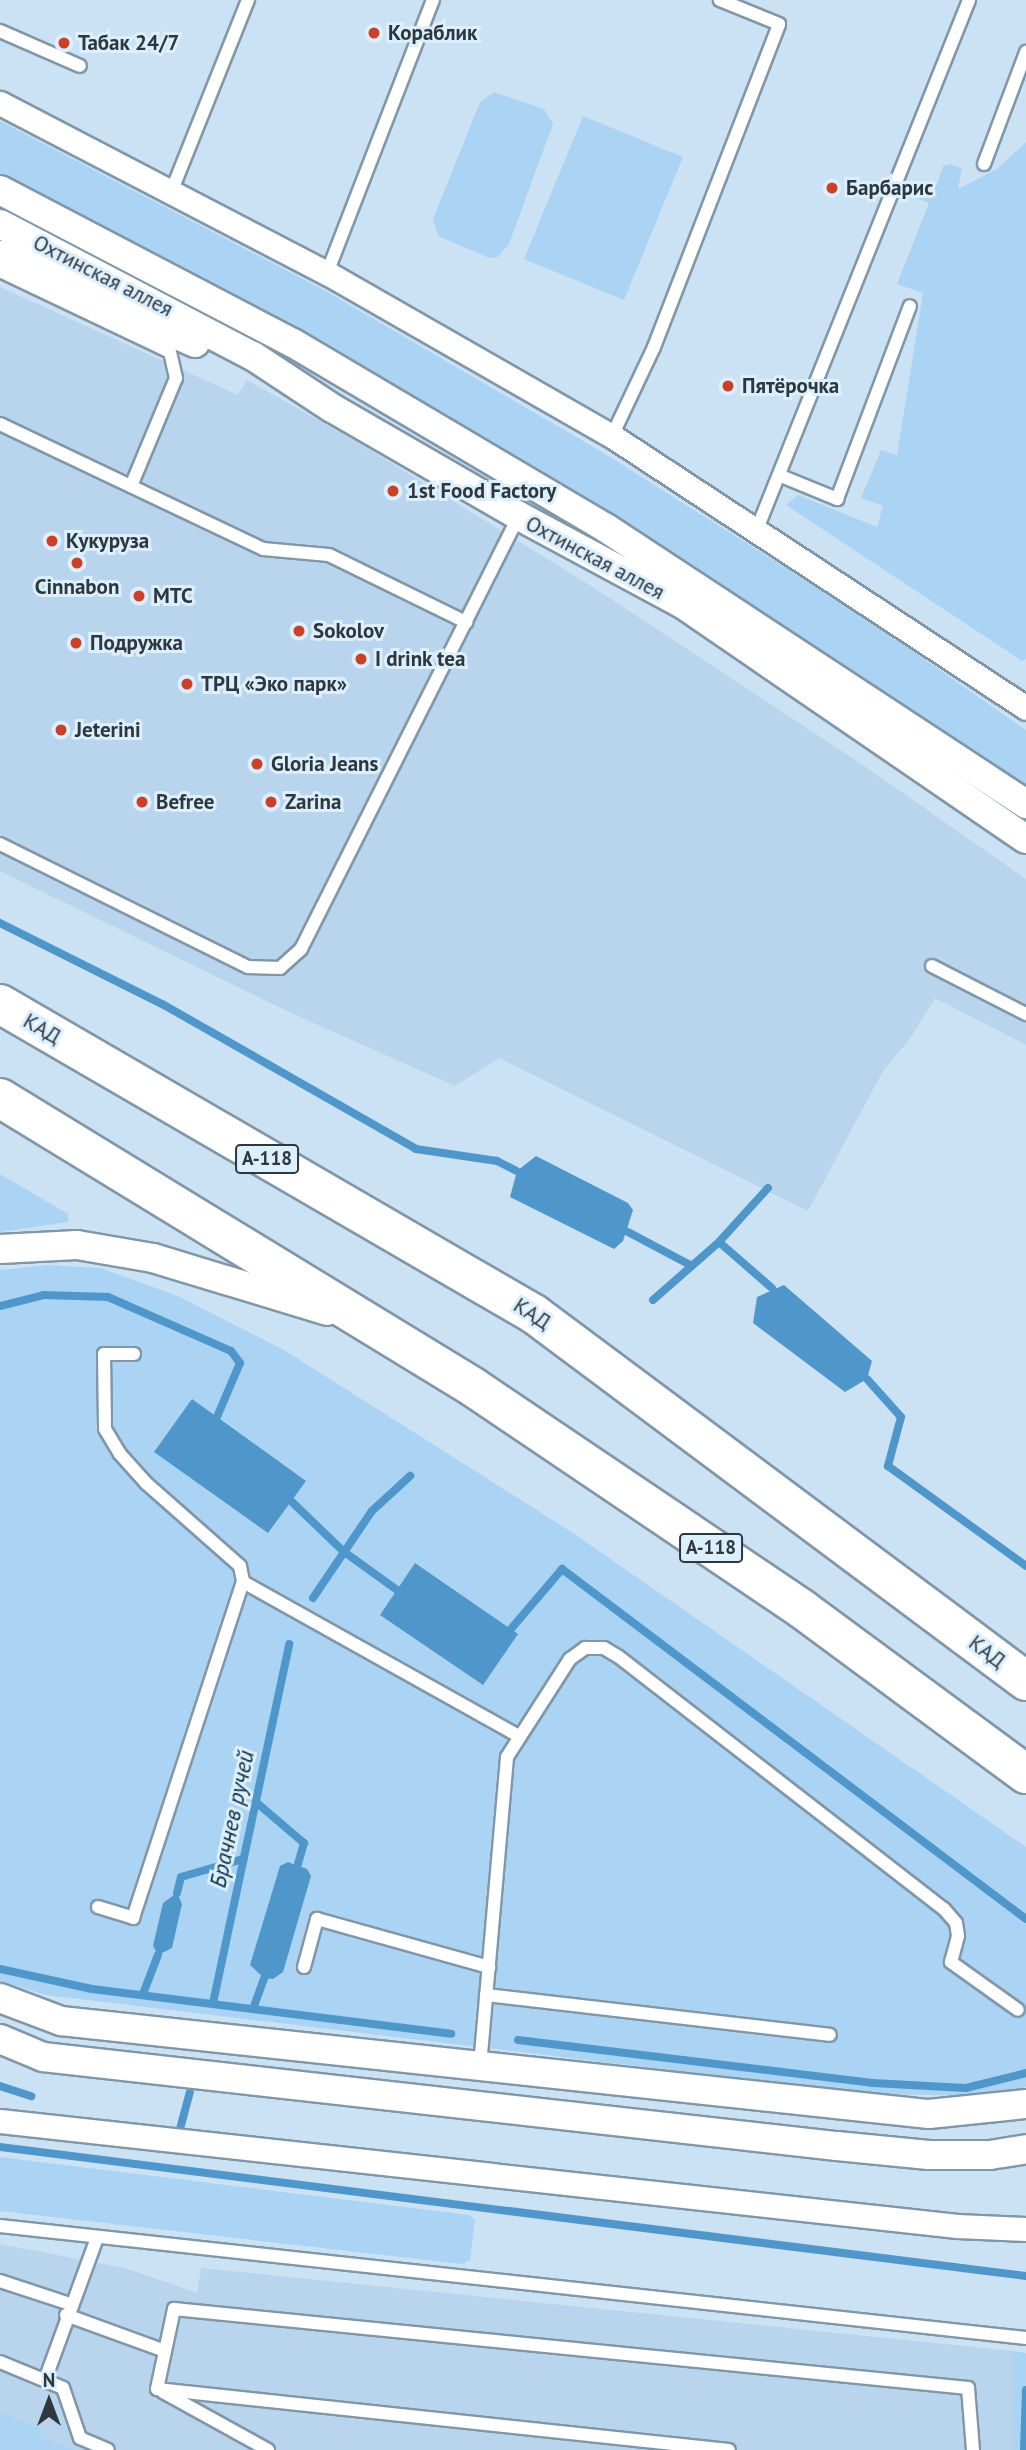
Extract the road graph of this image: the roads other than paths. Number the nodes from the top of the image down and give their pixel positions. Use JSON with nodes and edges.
{"nodes":[{"id":1,"x":248,"y":0,"type":"edge"},
{"id":2,"x":433,"y":0,"type":"edge"},
{"id":3,"x":720,"y":0,"type":"edge"},
{"id":4,"x":969,"y":0,"type":"edge"},
{"id":5,"x":0,"y":31,"type":"edge"},
{"id":6,"x":1026,"y":52,"type":"edge"},
{"id":7,"x":80,"y":66,"type":"dead end"},
{"id":8,"x":0,"y":103,"type":"edge"},
{"id":9,"x":984,"y":164,"type":"dead end"},
{"id":10,"x":0,"y":190,"type":"edge"},
{"id":11,"x":172,"y":190,"type":"junction"},
{"id":12,"x":0,"y":223,"type":"edge"},
{"id":13,"x":0,"y":255,"type":"edge"},
{"id":14,"x":0,"y":271,"type":"edge"},
{"id":15,"x":327,"y":273,"type":"junction"},
{"id":16,"x":910,"y":306,"type":"dead end"},
{"id":17,"x":332,"y":408,"type":"junction"},
{"id":18,"x":0,"y":424,"type":"edge"},
{"id":19,"x":612,"y":436,"type":"junction"},
{"id":20,"x":781,"y":476,"type":"junction"},
{"id":21,"x":131,"y":486,"type":"junction"},
{"id":22,"x":519,"y":516,"type":"junction"},
{"id":23,"x":757,"y":529,"type":"junction"},
{"id":24,"x":466,"y":622,"type":"junction"},
{"id":25,"x":1026,"y":708,"type":"edge"},
{"id":26,"x":1026,"y":804,"type":"edge"},
{"id":27,"x":1026,"y":839,"type":"edge"},
{"id":28,"x":0,"y":844,"type":"edge"},
{"id":29,"x":932,"y":966,"type":"dead end"},
{"id":30,"x":0,"y":1004,"type":"edge"},
{"id":31,"x":1026,"y":1014,"type":"edge"},
{"id":32,"x":0,"y":1098,"type":"edge"},
{"id":33,"x":0,"y":1249,"type":"edge"},
{"id":34,"x":388,"y":1331,"type":"junction"},
{"id":35,"x":134,"y":1354,"type":"dead end"},
{"id":36,"x":243,"y":1582,"type":"junction"},
{"id":37,"x":1026,"y":1681,"type":"edge"},
{"id":38,"x":520,"y":1737,"type":"junction"},
{"id":39,"x":1026,"y":1774,"type":"edge"},
{"id":40,"x":98,"y":1907,"type":"dead end"},
{"id":41,"x":304,"y":1967,"type":"dead end"},
{"id":42,"x":489,"y":1968,"type":"junction"},
{"id":43,"x":486,"y":1995,"type":"junction"},
{"id":44,"x":0,"y":1998,"type":"edge"},
{"id":45,"x":1018,"y":2010,"type":"dead end"},
{"id":46,"x":830,"y":2035,"type":"dead end"},
{"id":47,"x":0,"y":2039,"type":"edge"},
{"id":48,"x":480,"y":2066,"type":"junction"},
{"id":49,"x":1026,"y":2104,"type":"edge"},
{"id":50,"x":0,"y":2121,"type":"edge"},
{"id":51,"x":1026,"y":2149,"type":"edge"},
{"id":52,"x":0,"y":2226,"type":"edge"},
{"id":53,"x":1026,"y":2229,"type":"edge"},
{"id":54,"x":97,"y":2238,"type":"junction"},
{"id":55,"x":0,"y":2281,"type":"edge"},
{"id":56,"x":68,"y":2310,"type":"junction"},
{"id":57,"x":1026,"y":2338,"type":"edge"},
{"id":58,"x":165,"y":2351,"type":"junction"},
{"id":59,"x":0,"y":2362,"type":"edge"},
{"id":60,"x":45,"y":2380,"type":"junction"},
{"id":61,"x":157,"y":2389,"type":"junction"},
{"id":62,"x":108,"y":2450,"type":"edge"},
{"id":63,"x":268,"y":2450,"type":"edge"},
{"id":64,"x":729,"y":2450,"type":"edge"},
{"id":65,"x":973,"y":2450,"type":"edge"}],
"edges":[{"from":1,"to":11,"type":"lane"},
{"from":2,"to":15,"type":"lane"},
{"from":3,"to":19,"type":"lane"},
{"from":4,"to":20,"type":"lane"},
{"from":5,"to":7,"type":"lane"},
{"from":6,"to":9,"type":"lane"},
{"from":8,"to":11,"type":"street"},
{"from":10,"to":26,"type":"street","name":"Охтинская аллея"},
{"from":11,"to":15,"type":"street"},
{"from":12,"to":17,"type":"street","name":"Охтинская аллея"},
{"from":13,"to":17,"type":"street"},
{"from":14,"to":21,"type":"lane"},
{"from":15,"to":19,"type":"street"},
{"from":16,"to":20,"type":"lane"},
{"from":17,"to":22,"type":"street","name":"Охтинская аллея"},
{"from":18,"to":21,"type":"lane"},
{"from":19,"to":23,"type":"street"},
{"from":20,"to":23,"type":"lane"},
{"from":21,"to":24,"type":"lane"},
{"from":22,"to":24,"type":"lane"},
{"from":22,"to":27,"type":"street","name":"Охтинская аллея"},
{"from":23,"to":25,"type":"street"},
{"from":24,"to":28,"type":"lane"},
{"from":29,"to":31,"type":"lane"},
{"from":30,"to":37,"type":"highway","name":"КАД","number":"А-118"},
{"from":32,"to":34,"type":"highway","number":"А-118"},
{"from":33,"to":34,"type":"street"},
{"from":34,"to":39,"type":"highway","number":"А-118"},
{"from":35,"to":36,"type":"lane"},
{"from":36,"to":38,"type":"lane"},
{"from":36,"to":40,"type":"lane"},
{"from":38,"to":42,"type":"lane"},
{"from":38,"to":45,"type":"lane"},
{"from":41,"to":42,"type":"lane"},
{"from":42,"to":43,"type":"lane"},
{"from":43,"to":46,"type":"lane"},
{"from":43,"to":48,"type":"lane"},
{"from":44,"to":48,"type":"street"},
{"from":47,"to":51,"type":"street"},
{"from":48,"to":49,"type":"street"},
{"from":50,"to":53,"type":"street"},
{"from":52,"to":54,"type":"lane"},
{"from":54,"to":56,"type":"lane"},
{"from":54,"to":57,"type":"lane"},
{"from":55,"to":56,"type":"lane"},
{"from":56,"to":58,"type":"lane"},
{"from":56,"to":60,"type":"lane"},
{"from":58,"to":61,"type":"lane"},
{"from":58,"to":65,"type":"lane"},
{"from":59,"to":60,"type":"lane"},
{"from":60,"to":62,"type":"lane"},
{"from":61,"to":63,"type":"lane"},
{"from":61,"to":64,"type":"lane"}]}
